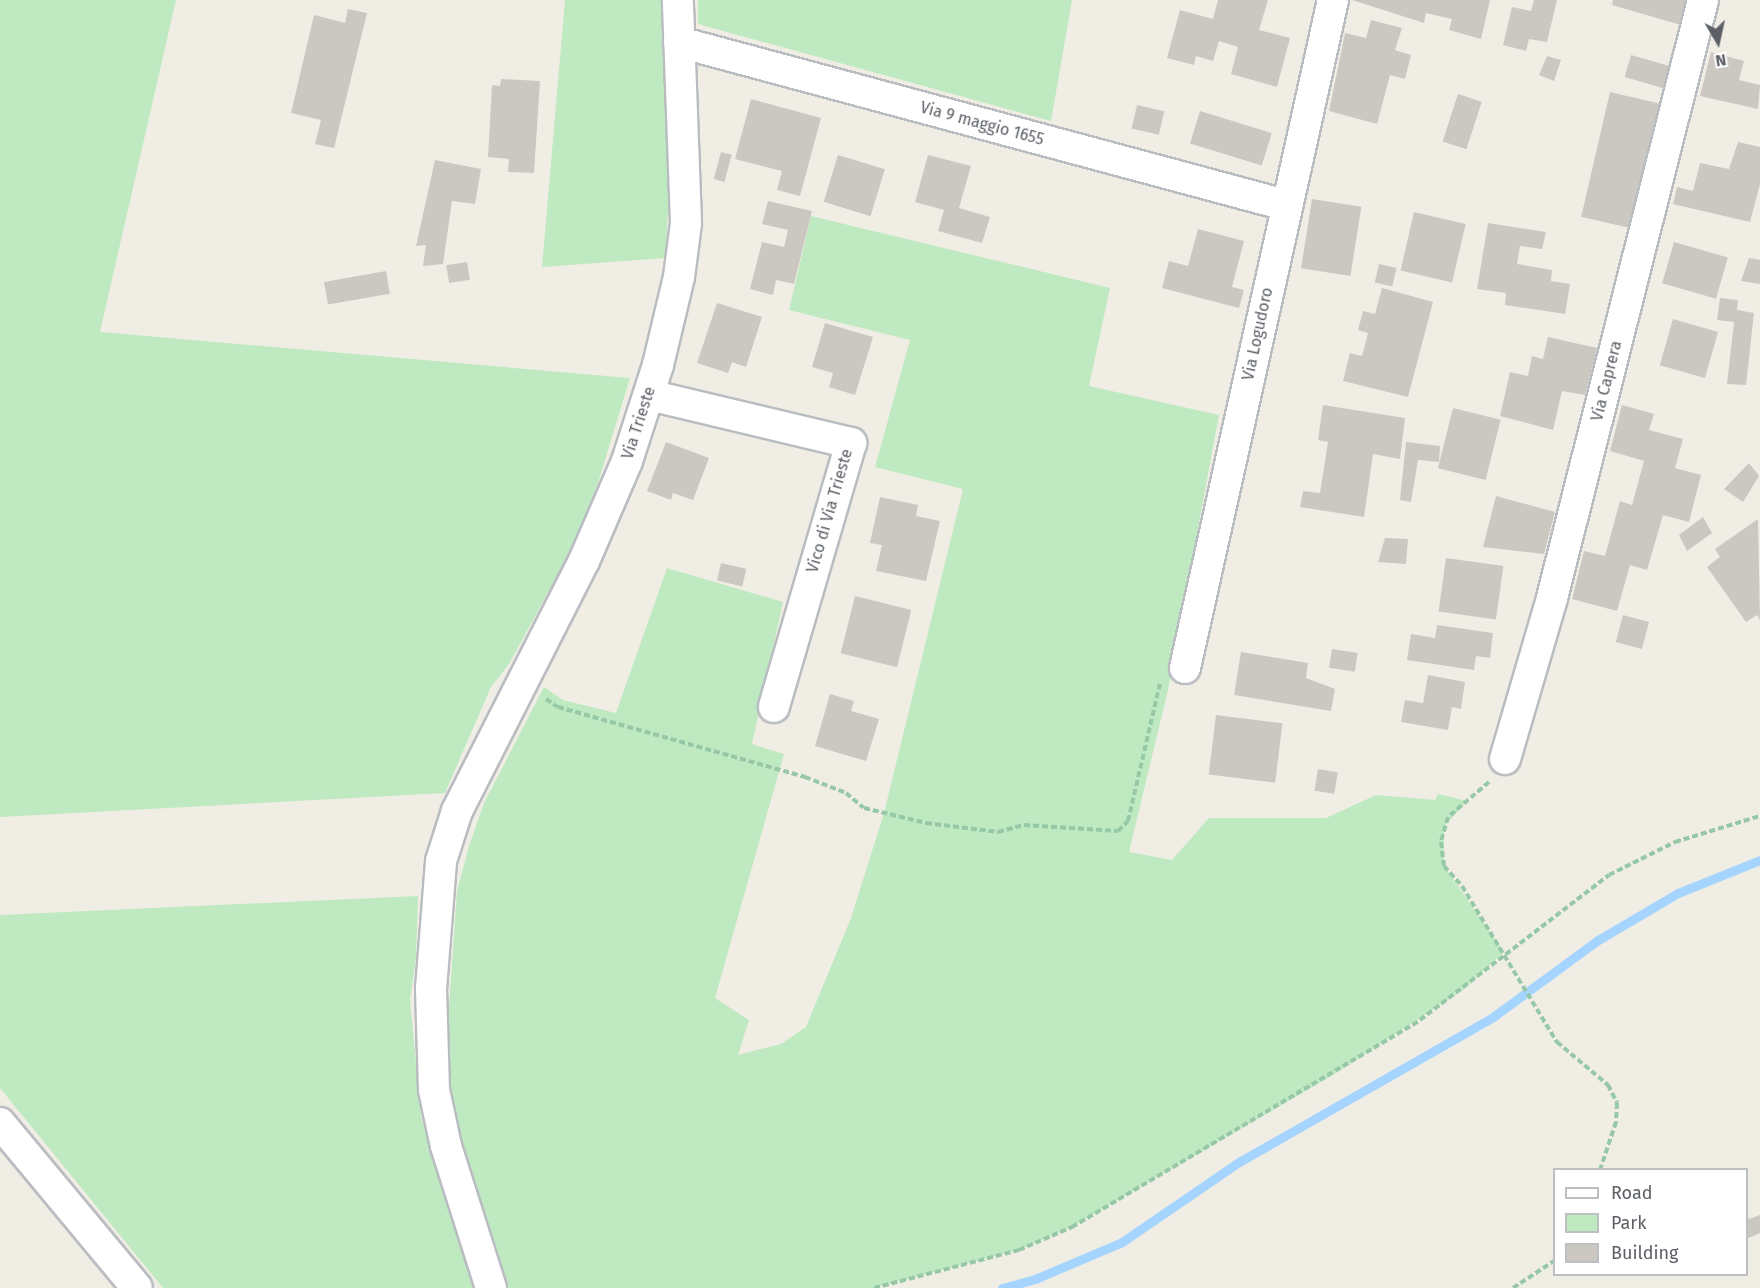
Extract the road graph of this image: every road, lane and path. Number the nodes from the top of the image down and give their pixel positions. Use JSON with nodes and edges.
{"nodes":[{"id":1,"x":678,"y":0,"type":"edge"},
{"id":2,"x":1333,"y":0,"type":"edge"},
{"id":3,"x":1702,"y":0,"type":"edge"},
{"id":4,"x":679,"y":42,"type":"junction"},
{"id":5,"x":1285,"y":205,"type":"junction"},
{"id":6,"x":649,"y":394,"type":"junction"},
{"id":7,"x":1185,"y":668,"type":"joint"},
{"id":8,"x":520,"y":683,"type":"junction"},
{"id":9,"x":774,"y":707,"type":"dead end"},
{"id":10,"x":1504,"y":759,"type":"joint"},
{"id":11,"x":1760,"y":816,"type":"edge"},
{"id":12,"x":1504,"y":952,"type":"junction"},
{"id":13,"x":0,"y":1123,"type":"edge"},
{"id":14,"x":1601,"y":1168,"type":"edge"},
{"id":15,"x":1553,"y":1262,"type":"edge"},
{"id":16,"x":136,"y":1288,"type":"edge"},
{"id":17,"x":490,"y":1288,"type":"edge"},
{"id":18,"x":874,"y":1288,"type":"edge"},
{"id":19,"x":1514,"y":1288,"type":"edge"}],
"edges":[{"from":1,"to":4,"type":"street","name":"Via Trieste"},
{"from":2,"to":5,"type":"street","name":"Via Logudoro"},
{"from":3,"to":10,"type":"street","name":"Via Caprera"},
{"from":4,"to":5,"type":"street","name":"Via 9 maggio 1655"},
{"from":4,"to":6,"type":"street","name":"Via Trieste"},
{"from":5,"to":7,"type":"street","name":"Via Logudoro"},
{"from":6,"to":8,"type":"street","name":"Via Trieste"},
{"from":6,"to":9,"type":"street","name":"Vico di Via Trieste"},
{"from":7,"to":8,"type":"path"},
{"from":8,"to":17,"type":"street","name":"Via Trieste"},
{"from":10,"to":12,"type":"path"},
{"from":11,"to":12,"type":"path"},
{"from":12,"to":14,"type":"path"},
{"from":12,"to":18,"type":"path"},
{"from":13,"to":16,"type":"street"},
{"from":15,"to":19,"type":"path"}]}
